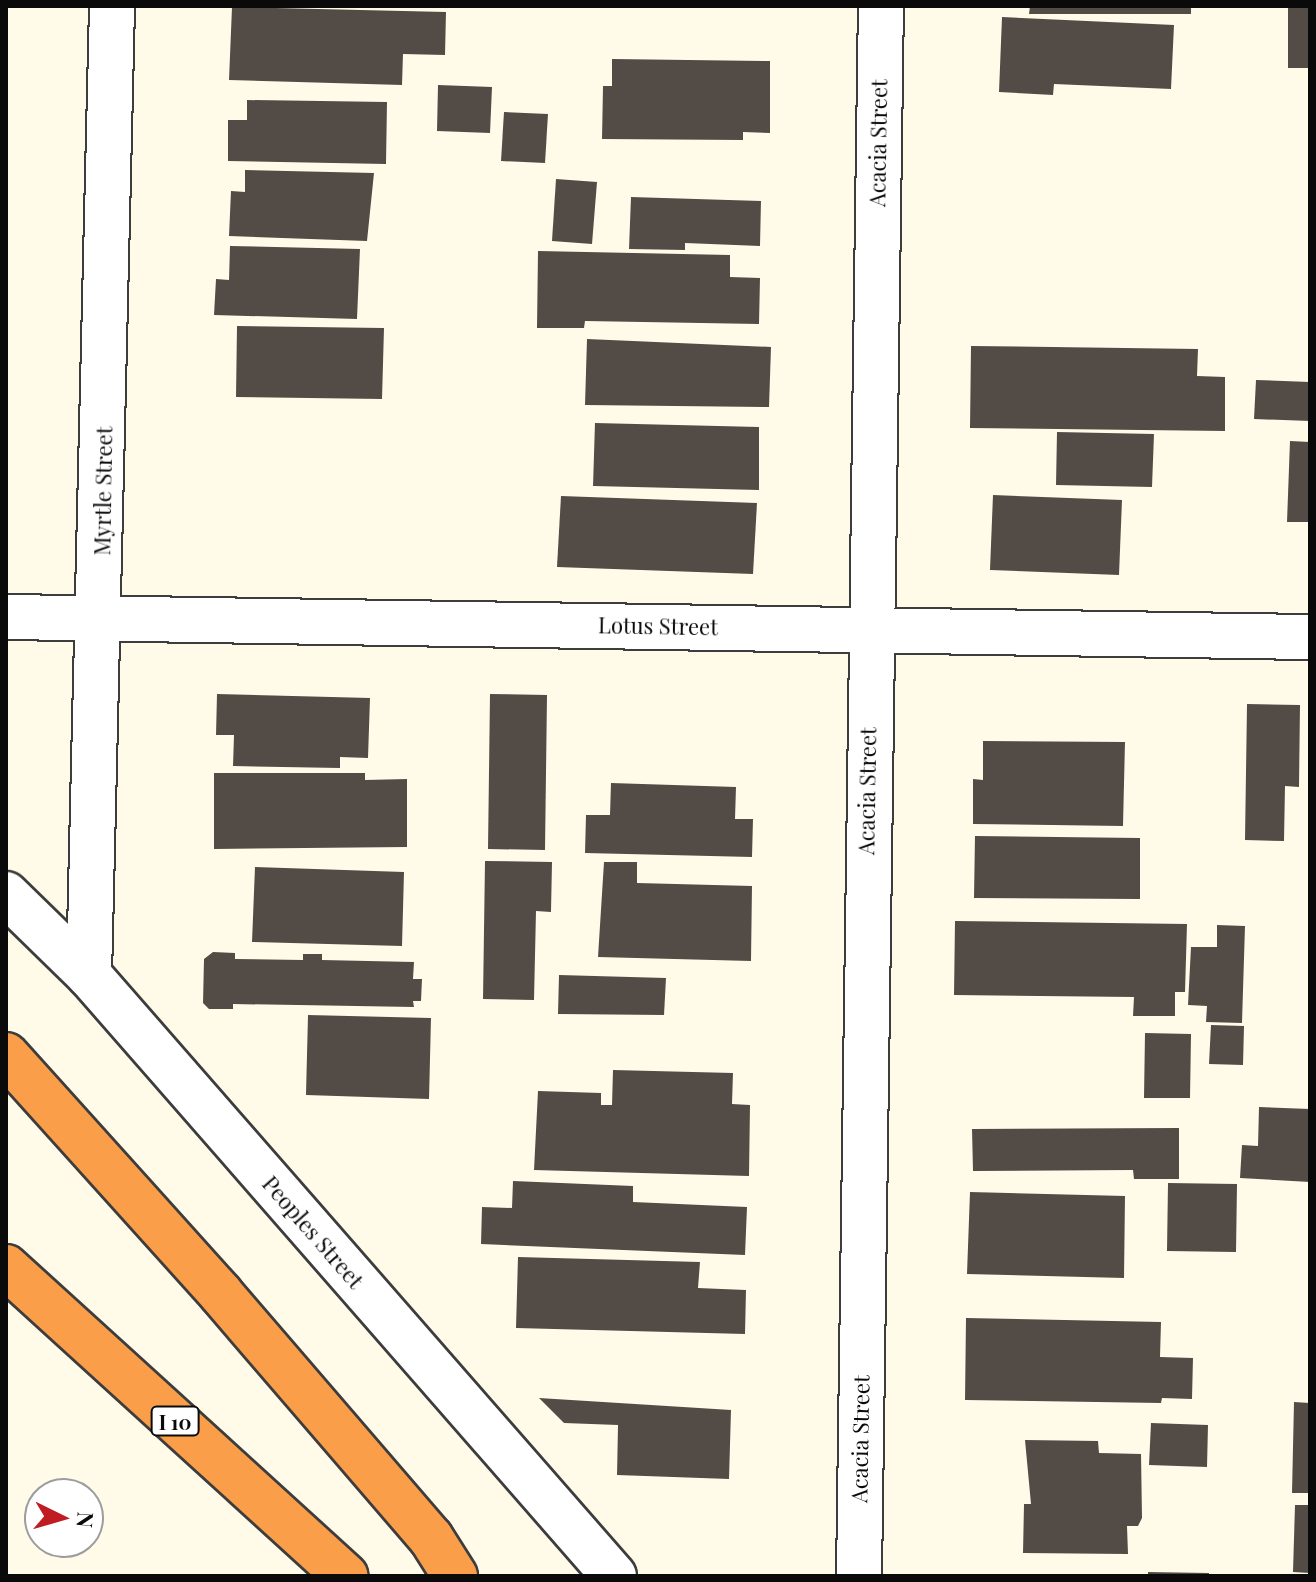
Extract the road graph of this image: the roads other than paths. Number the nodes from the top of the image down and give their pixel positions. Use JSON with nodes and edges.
{"nodes":[{"id":1,"x":112,"y":6,"type":"edge"},
{"id":2,"x":881,"y":6,"type":"edge"},
{"id":3,"x":6,"y":617,"type":"edge"},
{"id":4,"x":100,"y":619,"type":"junction"},
{"id":5,"x":869,"y":629,"type":"junction"},
{"id":6,"x":1310,"y":637,"type":"edge"},
{"id":7,"x":6,"y":894,"type":"edge"},
{"id":8,"x":89,"y":975,"type":"junction"},
{"id":9,"x":6,"y":1055,"type":"edge"},
{"id":10,"x":6,"y":1267,"type":"edge"},
{"id":11,"x":345,"y":1576,"type":"edge"},
{"id":12,"x":455,"y":1576,"type":"edge"},
{"id":13,"x":614,"y":1576,"type":"edge"},
{"id":14,"x":859,"y":1576,"type":"edge"}],
"edges":[{"from":1,"to":4,"type":"street","name":"Myrtle Street"},
{"from":2,"to":5,"type":"street","name":"Acacia Street"},
{"from":3,"to":4,"type":"street","name":"Lotus Street"},
{"from":4,"to":5,"type":"street","name":"Lotus Street"},
{"from":4,"to":8,"type":"street","name":"Myrtle Street"},
{"from":5,"to":6,"type":"street","name":"Lotus Street"},
{"from":5,"to":14,"type":"street","name":"Acacia Street"},
{"from":7,"to":8,"type":"street","name":"Peoples Street"},
{"from":8,"to":13,"type":"street","name":"Peoples Street"},
{"from":9,"to":12,"type":"highway"},
{"from":10,"to":11,"type":"highway","number":"I 10"}]}
